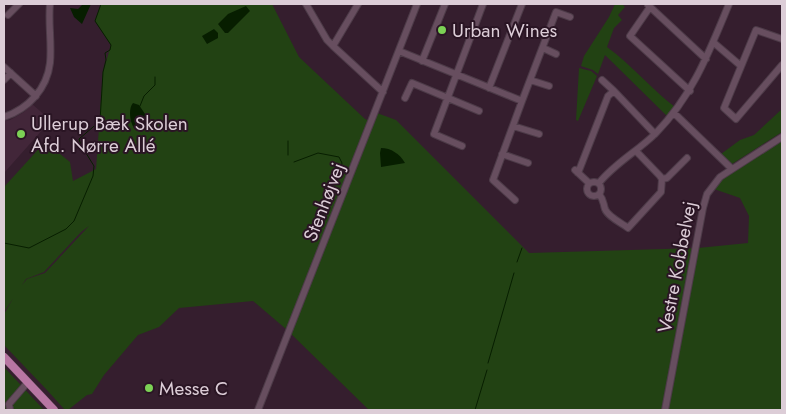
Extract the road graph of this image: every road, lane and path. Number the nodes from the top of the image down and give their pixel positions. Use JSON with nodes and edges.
{"nodes":[{"id":1,"x":18,"y":4,"type":"edge"},
{"id":2,"x":50,"y":4,"type":"edge"},
{"id":3,"x":306,"y":4,"type":"edge"},
{"id":4,"x":358,"y":4,"type":"edge"},
{"id":5,"x":417,"y":4,"type":"edge"},
{"id":6,"x":445,"y":4,"type":"edge"},
{"id":7,"x":483,"y":4,"type":"edge"},
{"id":8,"x":522,"y":4,"type":"edge"},
{"id":9,"x":729,"y":4,"type":"edge"},
{"id":10,"x":648,"y":5,"type":"edge"},
{"id":11,"x":8,"y":15,"type":"dead end"},
{"id":12,"x":570,"y":17,"type":"dead end"},
{"id":13,"x":782,"y":39,"type":"edge"},
{"id":14,"x":713,"y":42,"type":"junction"},
{"id":15,"x":333,"y":46,"type":"junction"},
{"id":16,"x":542,"y":48,"type":"junction"},
{"id":17,"x":399,"y":51,"type":"junction"},
{"id":18,"x":556,"y":54,"type":"dead end"},
{"id":19,"x":706,"y":59,"type":"junction"},
{"id":20,"x":422,"y":61,"type":"junction"},
{"id":21,"x":782,"y":65,"type":"edge"},
{"id":22,"x":741,"y":66,"type":"junction"},
{"id":23,"x":4,"y":67,"type":"edge"},
{"id":24,"x":10,"y":73,"type":"junction"},
{"id":25,"x":455,"y":74,"type":"junction"},
{"id":26,"x":4,"y":80,"type":"edge"},
{"id":27,"x":530,"y":80,"type":"junction"},
{"id":28,"x":602,"y":80,"type":"dead end"},
{"id":29,"x":549,"y":86,"type":"dead end"},
{"id":30,"x":489,"y":88,"type":"junction"},
{"id":31,"x":690,"y":90,"type":"junction"},
{"id":32,"x":383,"y":92,"type":"junction"},
{"id":33,"x":614,"y":92,"type":"junction"},
{"id":34,"x":36,"y":96,"type":"junction"},
{"id":35,"x":405,"y":98,"type":"dead end"},
{"id":36,"x":447,"y":98,"type":"junction"},
{"id":37,"x":522,"y":101,"type":"junction"},
{"id":38,"x":479,"y":111,"type":"dead end"},
{"id":39,"x":674,"y":113,"type":"junction"},
{"id":40,"x":4,"y":117,"type":"edge"},
{"id":41,"x":513,"y":126,"type":"junction"},
{"id":42,"x":539,"y":134,"type":"dead end"},
{"id":43,"x":655,"y":134,"type":"junction"},
{"id":44,"x":782,"y":137,"type":"edge"},
{"id":45,"x":462,"y":146,"type":"dead end"},
{"id":46,"x":636,"y":151,"type":"junction"},
{"id":47,"x":502,"y":154,"type":"junction"},
{"id":48,"x":687,"y":158,"type":"dead end"},
{"id":49,"x":528,"y":163,"type":"dead end"},
{"id":50,"x":731,"y":168,"type":"junction"},
{"id":51,"x":662,"y":179,"type":"junction"},
{"id":52,"x":589,"y":183,"type":"junction"},
{"id":53,"x":599,"y":183,"type":"junction"},
{"id":54,"x":599,"y":194,"type":"junction"},
{"id":55,"x":515,"y":200,"type":"dead end"},
{"id":56,"x":4,"y":357,"type":"edge"},
{"id":57,"x":28,"y":382,"type":"junction"},
{"id":58,"x":10,"y":410,"type":"edge"},
{"id":59,"x":54,"y":410,"type":"edge"},
{"id":60,"x":258,"y":410,"type":"edge"},
{"id":61,"x":665,"y":410,"type":"edge"}],
"edges":[{"from":1,"to":11,"type":"street"},
{"from":2,"to":34,"type":"street"},
{"from":3,"to":15,"type":"street"},
{"from":4,"to":15,"type":"street"},
{"from":5,"to":17,"type":"street","name":"Stenhøjvej"},
{"from":6,"to":20,"type":"street"},
{"from":7,"to":25,"type":"street"},
{"from":8,"to":30,"type":"street"},
{"from":9,"to":14,"type":"street"},
{"from":10,"to":19,"type":"street"},
{"from":10,"to":31,"type":"street"},
{"from":12,"to":16,"type":"street"},
{"from":13,"to":22,"type":"street"},
{"from":14,"to":19,"type":"street"},
{"from":14,"to":22,"type":"street"},
{"from":15,"to":32,"type":"street"},
{"from":16,"to":18,"type":"street"},
{"from":16,"to":27,"type":"street"},
{"from":17,"to":20,"type":"street"},
{"from":17,"to":32,"type":"street","name":"Stenhøjvej"},
{"from":19,"to":31,"type":"street"},
{"from":20,"to":25,"type":"street"},
{"from":21,"to":22,"type":"street"},
{"from":23,"to":24,"type":"street"},
{"from":24,"to":26,"type":"street"},
{"from":24,"to":34,"type":"street"},
{"from":25,"to":30,"type":"street"},
{"from":25,"to":36,"type":"street"},
{"from":27,"to":29,"type":"street"},
{"from":27,"to":37,"type":"street"},
{"from":28,"to":33,"type":"street"},
{"from":30,"to":37,"type":"street"},
{"from":31,"to":39,"type":"street"},
{"from":32,"to":60,"type":"street","name":"Stenhøjvej"},
{"from":33,"to":43,"type":"street"},
{"from":33,"to":52,"type":"street"},
{"from":34,"to":40,"type":"street"},
{"from":35,"to":36,"type":"street"},
{"from":36,"to":38,"type":"street"},
{"from":36,"to":45,"type":"street"},
{"from":37,"to":41,"type":"street"},
{"from":39,"to":43,"type":"street"},
{"from":39,"to":50,"type":"street"},
{"from":41,"to":42,"type":"street"},
{"from":41,"to":47,"type":"street"},
{"from":43,"to":46,"type":"street"},
{"from":44,"to":50,"type":"street","name":"Vestre Kobbelvej"},
{"from":46,"to":51,"type":"street"},
{"from":46,"to":53,"type":"street"},
{"from":47,"to":49,"type":"street"},
{"from":47,"to":55,"type":"street"},
{"from":48,"to":51,"type":"street"},
{"from":50,"to":61,"type":"street","name":"Vestre Kobbelvej"},
{"from":51,"to":54,"type":"street"},
{"from":52,"to":53,"type":"street"},
{"from":52,"to":54,"type":"street"},
{"from":53,"to":54,"type":"street"},
{"from":56,"to":57,"type":"main road"},
{"from":57,"to":58,"type":"street"},
{"from":57,"to":59,"type":"main road"}]}
